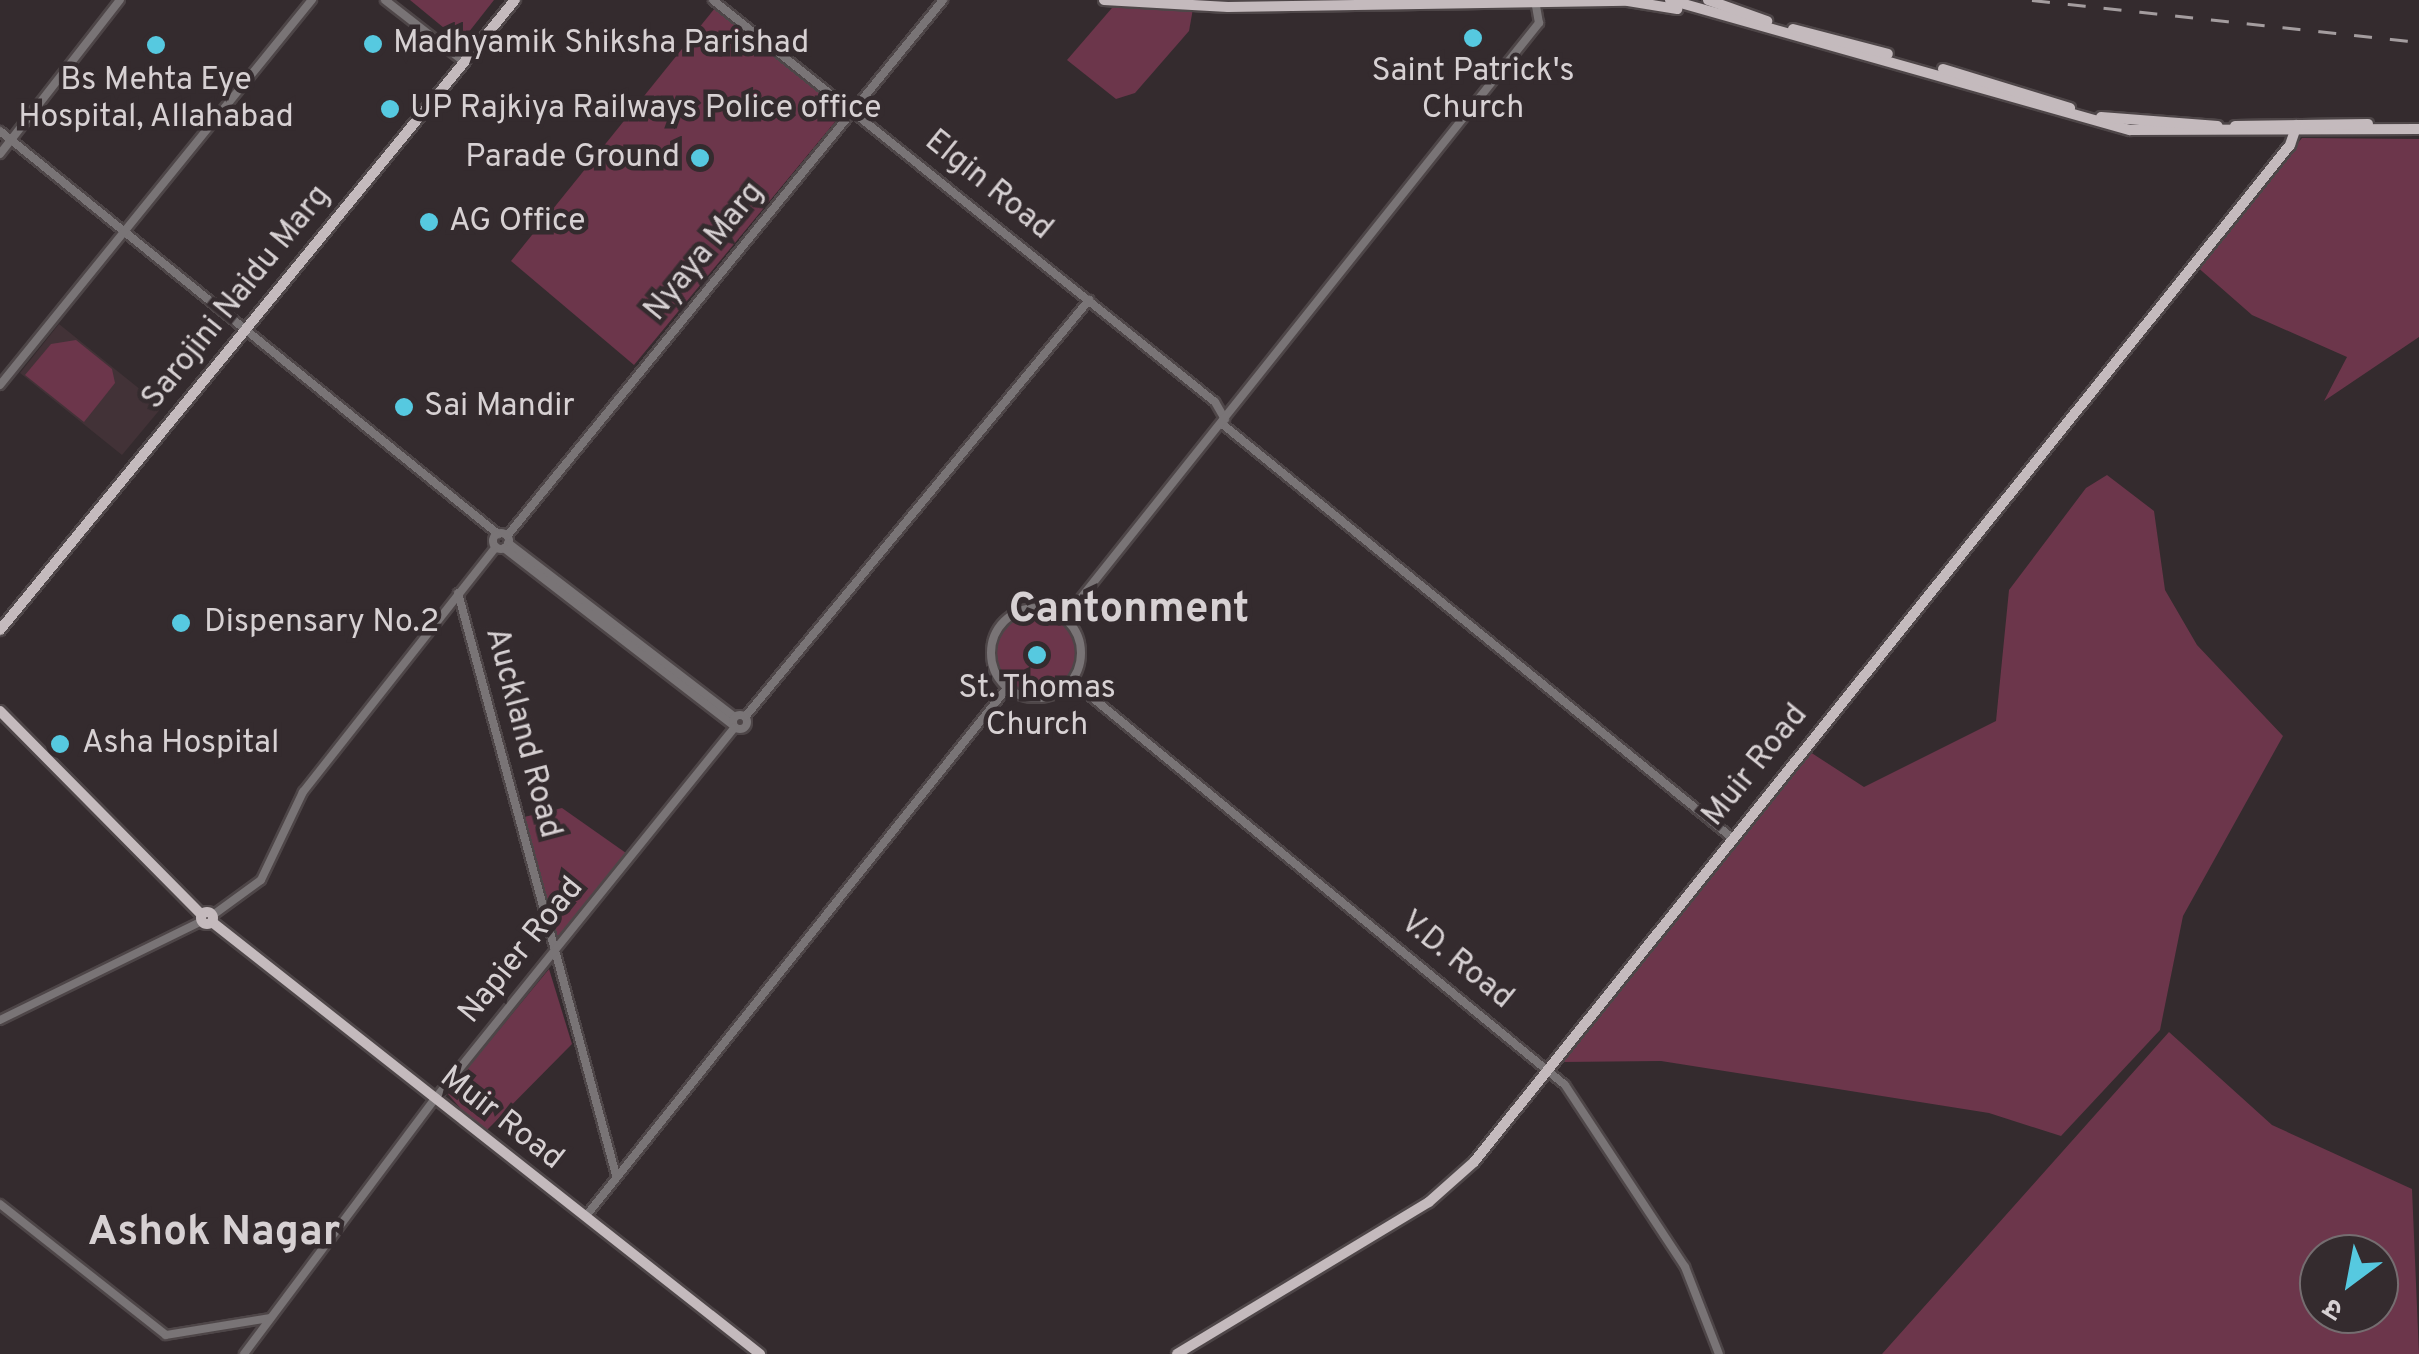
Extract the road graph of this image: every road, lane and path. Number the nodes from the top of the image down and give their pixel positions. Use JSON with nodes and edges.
{"nodes":[{"id":1,"x":120,"y":0,"type":"edge"},
{"id":2,"x":312,"y":0,"type":"edge"},
{"id":3,"x":384,"y":0,"type":"edge"},
{"id":4,"x":515,"y":0,"type":"edge"},
{"id":5,"x":713,"y":0,"type":"edge"},
{"id":6,"x":942,"y":0,"type":"edge"},
{"id":7,"x":1104,"y":0,"type":"edge"},
{"id":8,"x":1148,"y":0,"type":"edge"},
{"id":9,"x":1284,"y":0,"type":"edge"},
{"id":10,"x":1390,"y":0,"type":"edge"},
{"id":11,"x":1399,"y":0,"type":"edge"},
{"id":12,"x":1670,"y":0,"type":"edge"},
{"id":13,"x":1708,"y":0,"type":"edge"},
{"id":14,"x":1694,"y":2,"type":"edge"},
{"id":15,"x":1535,"y":3,"type":"edge"},
{"id":16,"x":1760,"y":21,"type":"junction"},
{"id":17,"x":463,"y":61,"type":"junction"},
{"id":18,"x":854,"y":110,"type":"junction"},
{"id":19,"x":2419,"y":126,"type":"edge"},
{"id":20,"x":0,"y":130,"type":"edge"},
{"id":21,"x":2296,"y":130,"type":"junction"},
{"id":22,"x":12,"y":140,"type":"junction"},
{"id":23,"x":0,"y":154,"type":"edge"},
{"id":24,"x":124,"y":232,"type":"junction"},
{"id":25,"x":1089,"y":300,"type":"junction"},
{"id":26,"x":246,"y":328,"type":"junction"},
{"id":27,"x":0,"y":385,"type":"edge"},
{"id":28,"x":1223,"y":421,"type":"junction"},
{"id":29,"x":503,"y":542,"type":"junction"},
{"id":30,"x":458,"y":593,"type":"junction"},
{"id":31,"x":1065,"y":618,"type":"junction"},
{"id":32,"x":0,"y":630,"type":"edge"},
{"id":33,"x":1072,"y":681,"type":"junction"},
{"id":34,"x":1007,"y":688,"type":"junction"},
{"id":35,"x":0,"y":711,"type":"edge"},
{"id":36,"x":737,"y":722,"type":"junction"},
{"id":37,"x":1732,"y":837,"type":"junction"},
{"id":38,"x":207,"y":918,"type":"junction"},
{"id":39,"x":556,"y":948,"type":"junction"},
{"id":40,"x":0,"y":1020,"type":"edge"},
{"id":41,"x":1547,"y":1068,"type":"junction"},
{"id":42,"x":434,"y":1100,"type":"junction"},
{"id":43,"x":616,"y":1175,"type":"junction"},
{"id":44,"x":0,"y":1204,"type":"edge"},
{"id":45,"x":586,"y":1216,"type":"junction"},
{"id":46,"x":270,"y":1318,"type":"junction"},
{"id":47,"x":244,"y":1354,"type":"edge"},
{"id":48,"x":760,"y":1354,"type":"edge"},
{"id":49,"x":1177,"y":1354,"type":"edge"},
{"id":50,"x":1719,"y":1354,"type":"edge"}],
"edges":[{"from":1,"to":22,"type":"street"},
{"from":2,"to":24,"type":"street"},
{"from":3,"to":17,"type":"street"},
{"from":4,"to":17,"type":"main road","name":"Sarojini Naidu Marg"},
{"from":5,"to":18,"type":"street","name":"Elgin Road"},
{"from":6,"to":18,"type":"street","name":"Nyaya Marg"},
{"from":7,"to":10,"type":"main road"},
{"from":8,"to":9,"type":"main road"},
{"from":10,"to":11,"type":"main road"},
{"from":11,"to":15,"type":"main road"},
{"from":12,"to":14,"type":"main road"},
{"from":13,"to":16,"type":"main road"},
{"from":14,"to":16,"type":"main road"},
{"from":15,"to":16,"type":"main road"},
{"from":15,"to":28,"type":"street"},
{"from":16,"to":21,"type":"main road"},
{"from":17,"to":26,"type":"main road","name":"Sarojini Naidu Marg"},
{"from":18,"to":25,"type":"street","name":"Elgin Road"},
{"from":18,"to":29,"type":"street","name":"Nyaya Marg"},
{"from":19,"to":21,"type":"main road"},
{"from":20,"to":22,"type":"street"},
{"from":21,"to":37,"type":"main road","name":"Muir Road"},
{"from":22,"to":23,"type":"street"},
{"from":22,"to":24,"type":"street"},
{"from":24,"to":26,"type":"street"},
{"from":24,"to":27,"type":"street"},
{"from":25,"to":28,"type":"street","name":"Elgin Road"},
{"from":25,"to":36,"type":"street","name":"Napier Road"},
{"from":26,"to":29,"type":"street"},
{"from":26,"to":32,"type":"main road","name":"Sarojini Naidu Marg"},
{"from":28,"to":31,"type":"street"},
{"from":28,"to":37,"type":"street","name":"Elgin Road"},
{"from":29,"to":30,"type":"street","name":"Nyaya Marg"},
{"from":29,"to":36,"type":"street"},
{"from":30,"to":38,"type":"street","name":"Nyaya Marg"},
{"from":30,"to":39,"type":"street","name":"Auckland Road"},
{"from":31,"to":33,"type":"street"},
{"from":31,"to":34,"type":"street"},
{"from":33,"to":34,"type":"street"},
{"from":33,"to":41,"type":"street","name":"V.D. Road"},
{"from":34,"to":43,"type":"street"},
{"from":35,"to":38,"type":"main road","name":"Muir Road"},
{"from":36,"to":39,"type":"street","name":"Napier Road"},
{"from":37,"to":41,"type":"main road","name":"Muir Road"},
{"from":38,"to":40,"type":"street","name":"Nyaya Marg"},
{"from":38,"to":42,"type":"main road","name":"Muir Road"},
{"from":39,"to":42,"type":"street","name":"Napier Road"},
{"from":39,"to":43,"type":"street","name":"Auckland Road"},
{"from":41,"to":49,"type":"main road","name":"Muir Road"},
{"from":41,"to":50,"type":"street","name":"V.D. Road"},
{"from":42,"to":45,"type":"main road","name":"Muir Road"},
{"from":42,"to":46,"type":"street","name":"Napier Road"},
{"from":43,"to":45,"type":"street"},
{"from":44,"to":46,"type":"street"},
{"from":45,"to":48,"type":"main road","name":"Muir Road"},
{"from":46,"to":47,"type":"street","name":"Napier Road"}]}
